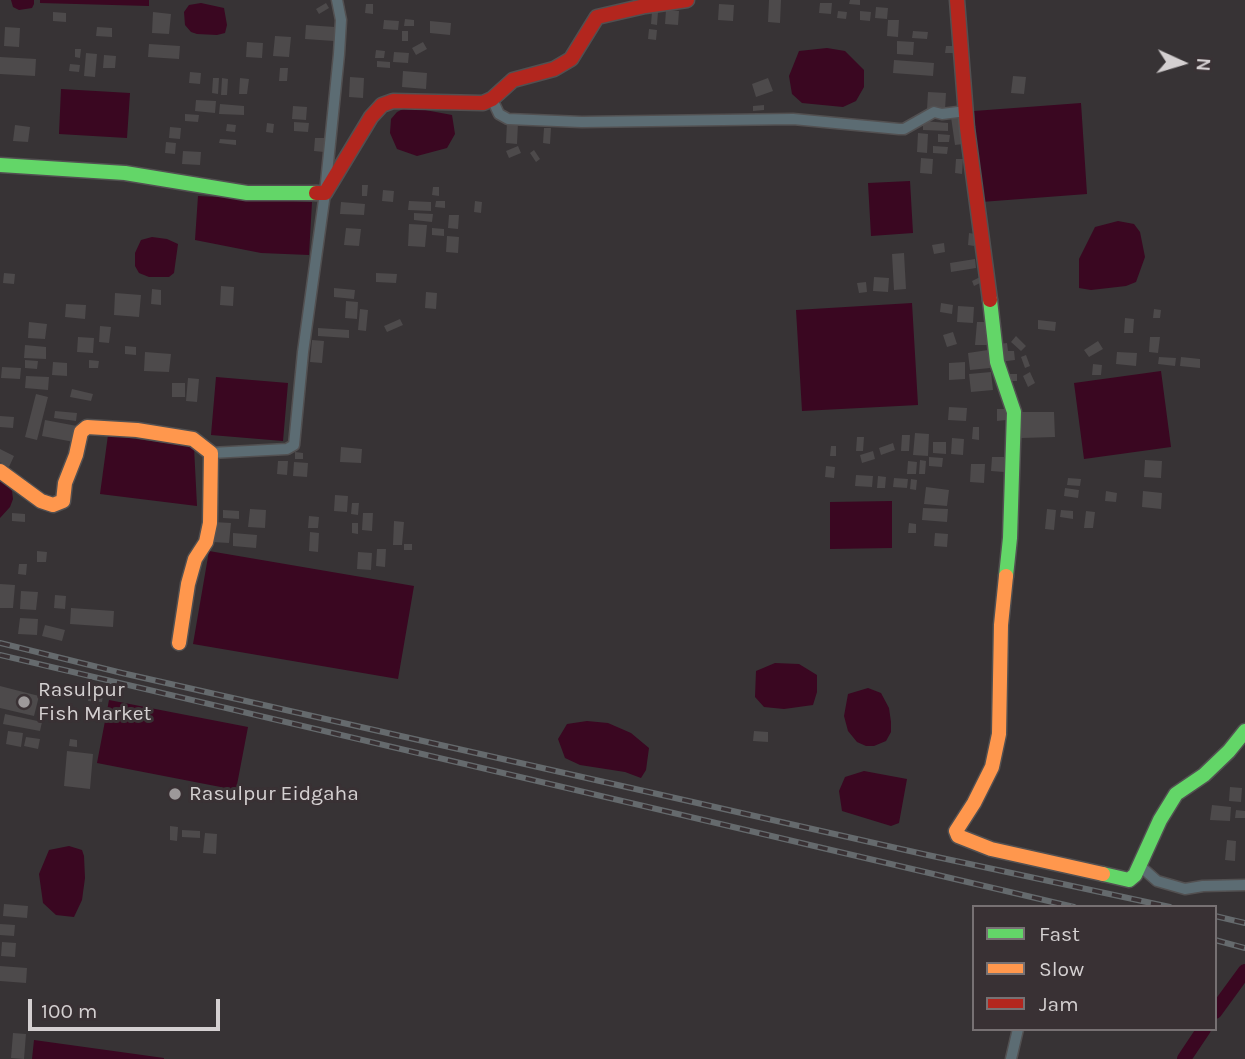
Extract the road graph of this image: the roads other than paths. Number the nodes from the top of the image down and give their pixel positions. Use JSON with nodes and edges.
{"nodes":[{"id":1,"x":337,"y":0,"type":"edge"},
{"id":2,"x":687,"y":0,"type":"edge"},
{"id":3,"x":957,"y":0,"type":"edge"},
{"id":4,"x":492,"y":99,"type":"junction"},
{"id":5,"x":966,"y":111,"type":"junction"},
{"id":6,"x":0,"y":165,"type":"edge"},
{"id":7,"x":325,"y":193,"type":"junction"},
{"id":8,"x":211,"y":453,"type":"junction"},
{"id":9,"x":0,"y":471,"type":"edge"},
{"id":10,"x":179,"y":643,"type":"dead end"},
{"id":11,"x":1245,"y":731,"type":"edge"},
{"id":12,"x":1139,"y":865,"type":"junction"},
{"id":13,"x":1245,"y":885,"type":"edge"},
{"id":14,"x":1017,"y":1031,"type":"edge"},
{"id":15,"x":1011,"y":1059,"type":"edge"}],
"edges":[{"from":1,"to":7,"type":"street"},
{"from":2,"to":4,"type":"street"},
{"from":3,"to":5,"type":"street"},
{"from":4,"to":5,"type":"street"},
{"from":4,"to":7,"type":"street"},
{"from":5,"to":12,"type":"street"},
{"from":6,"to":7,"type":"street"},
{"from":7,"to":8,"type":"street"},
{"from":8,"to":9,"type":"street"},
{"from":8,"to":10,"type":"street"},
{"from":11,"to":12,"type":"street"},
{"from":12,"to":13,"type":"street"},
{"from":14,"to":15,"type":"street"}]}
